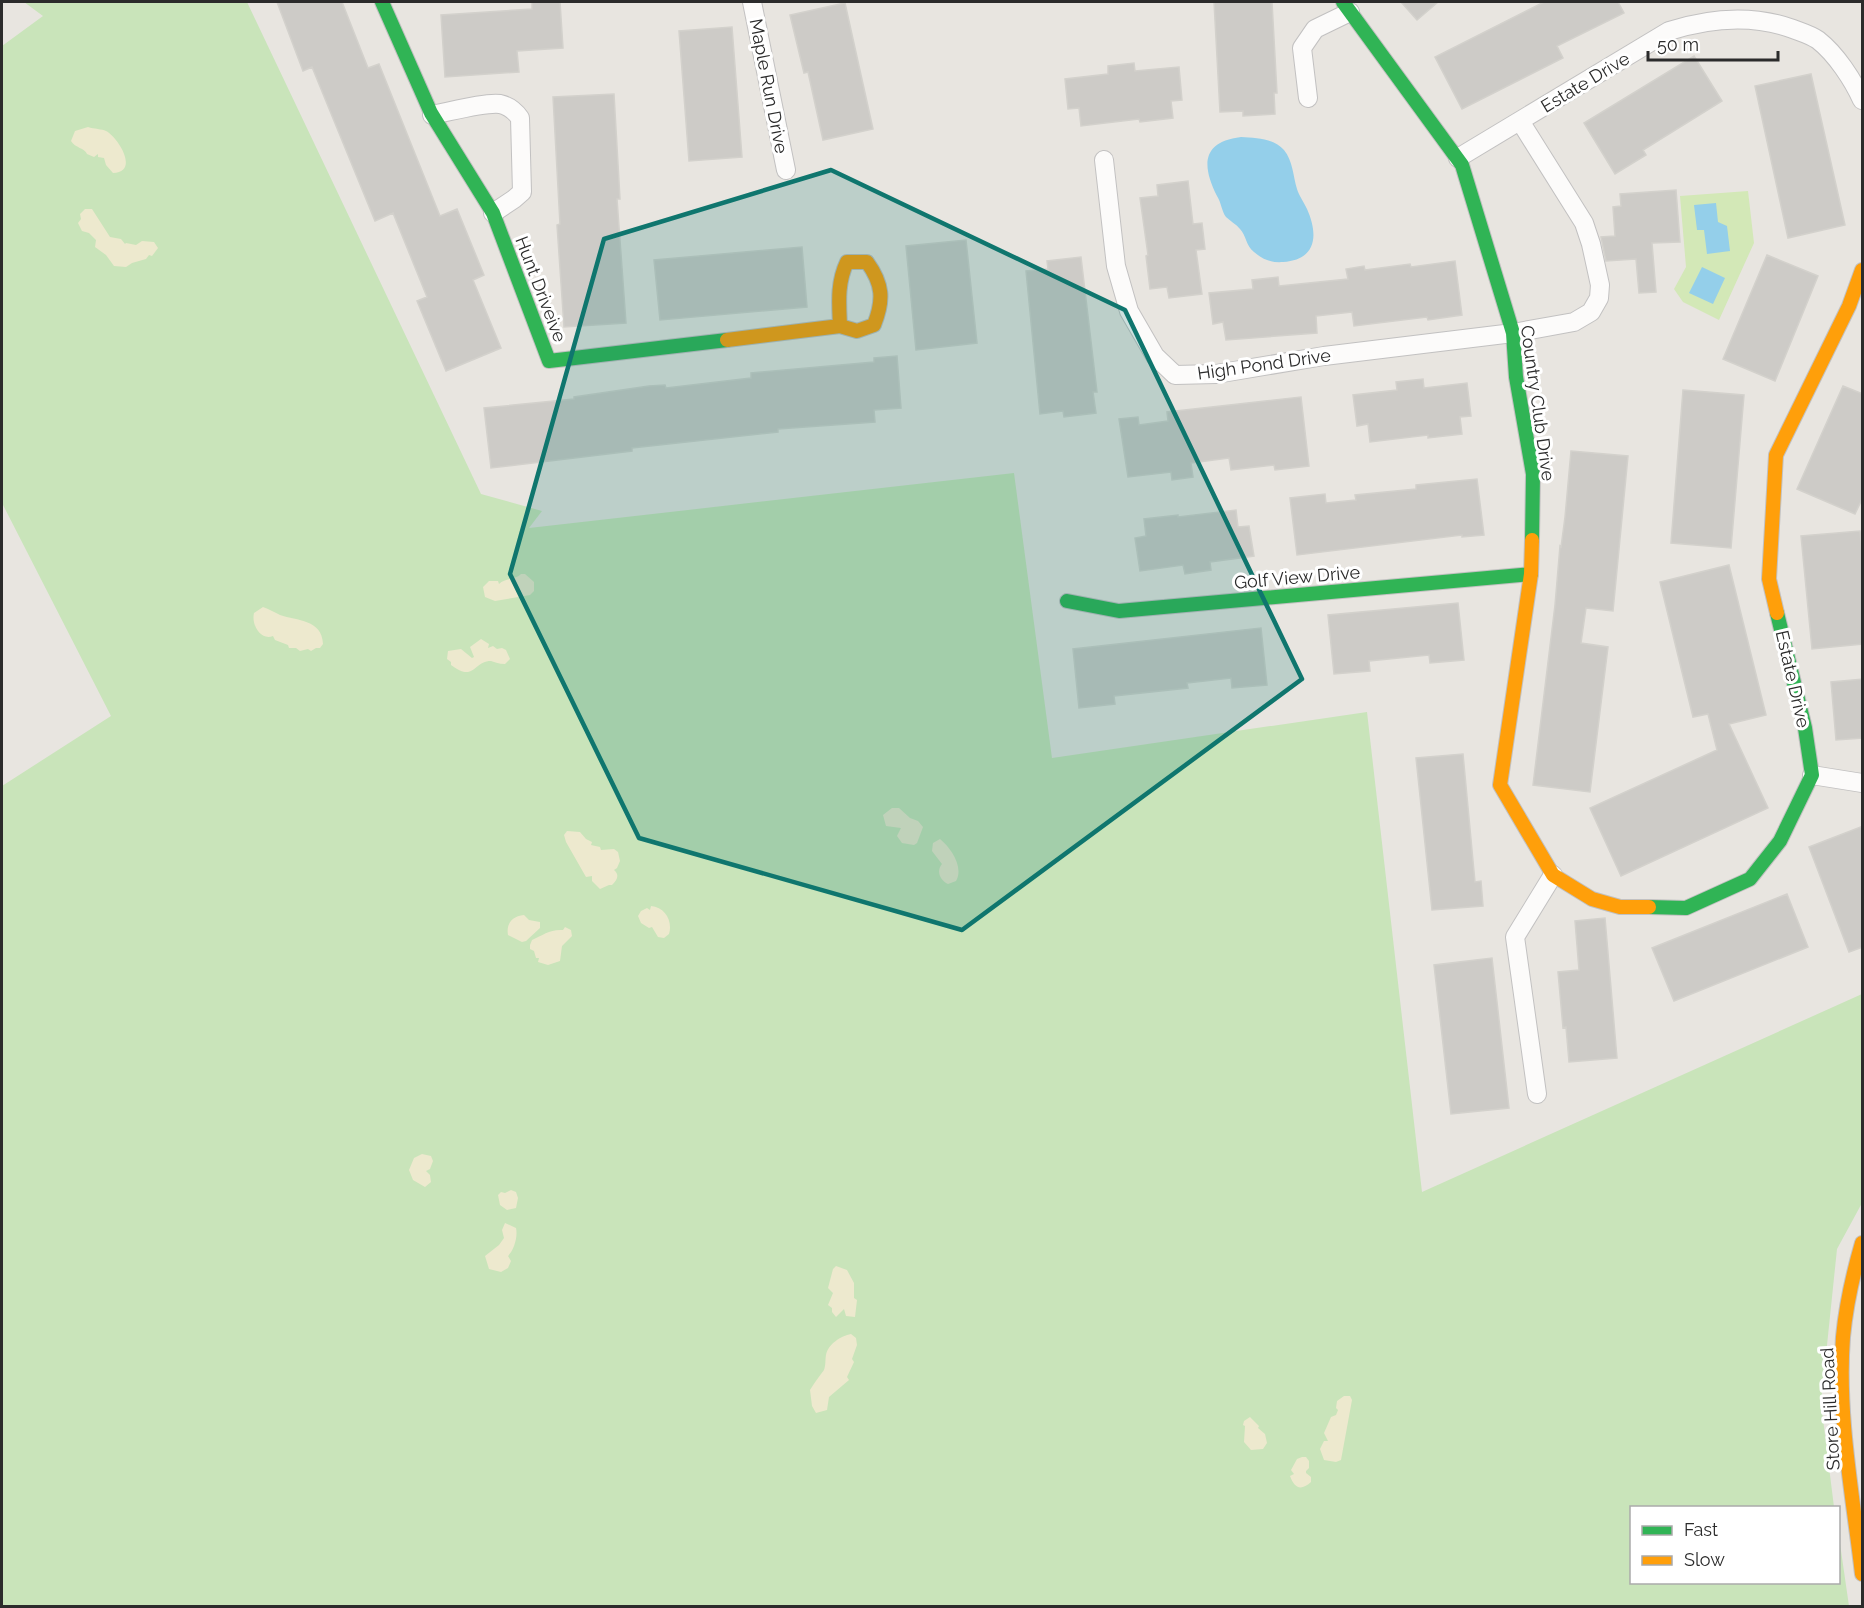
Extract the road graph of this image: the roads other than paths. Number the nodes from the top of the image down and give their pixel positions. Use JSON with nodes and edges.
{"nodes":[{"id":1,"x":382,"y":2,"type":"edge"},
{"id":2,"x":752,"y":2,"type":"edge"},
{"id":3,"x":1347,"y":7,"type":"edge"},
{"id":4,"x":1308,"y":98,"type":"dead end"},
{"id":5,"x":1863,"y":100,"type":"edge"},
{"id":6,"x":432,"y":116,"type":"junction"},
{"id":7,"x":1520,"y":121,"type":"junction"},
{"id":8,"x":1458,"y":158,"type":"junction"},
{"id":9,"x":1104,"y":160,"type":"dead end"},
{"id":10,"x":786,"y":170,"type":"dead end"},
{"id":11,"x":493,"y":213,"type":"junction"},
{"id":12,"x":1863,"y":270,"type":"edge"},
{"id":13,"x":840,"y":326,"type":"junction"},
{"id":14,"x":1513,"y":333,"type":"junction"},
{"id":15,"x":1531,"y":573,"type":"junction"},
{"id":16,"x":1067,"y":601,"type":"dead end"},
{"id":17,"x":1812,"y":775,"type":"junction"},
{"id":18,"x":1863,"y":783,"type":"edge"},
{"id":19,"x":1553,"y":875,"type":"junction"},
{"id":20,"x":1537,"y":1094,"type":"dead end"},
{"id":21,"x":1863,"y":1243,"type":"edge"},
{"id":22,"x":1863,"y":1575,"type":"edge"}],
"edges":[{"from":1,"to":6,"type":"street","name":"Hunt Driveive"},
{"from":2,"to":10,"type":"street","name":"Maple Run Drive"},
{"from":3,"to":4,"type":"street"},
{"from":3,"to":8,"type":"street","name":"Country Club Drive"},
{"from":5,"to":7,"type":"street","name":"Estate Drive"},
{"from":6,"to":11,"type":"street","name":"Hunt Driveive"},
{"from":6,"to":11,"type":"street"},
{"from":7,"to":8,"type":"street","name":"Estate Drive"},
{"from":7,"to":14,"type":"street","name":"Estate Drive"},
{"from":8,"to":14,"type":"street","name":"Country Club Drive"},
{"from":9,"to":14,"type":"street","name":"High Pond Drive"},
{"from":11,"to":13,"type":"street","name":"Hunt Driveive"},
{"from":12,"to":17,"type":"street","name":"Estate Drive"},
{"from":13,"to":13,"type":"street","name":"Hunt Driveive"},
{"from":14,"to":15,"type":"street","name":"Country Club Drive"},
{"from":15,"to":16,"type":"street","name":"Golf View Drive"},
{"from":15,"to":19,"type":"street","name":"Country Club Drive"},
{"from":17,"to":18,"type":"street"},
{"from":17,"to":19,"type":"street"},
{"from":19,"to":20,"type":"street"},
{"from":21,"to":22,"type":"street","name":"Store Hill Road"}]}
